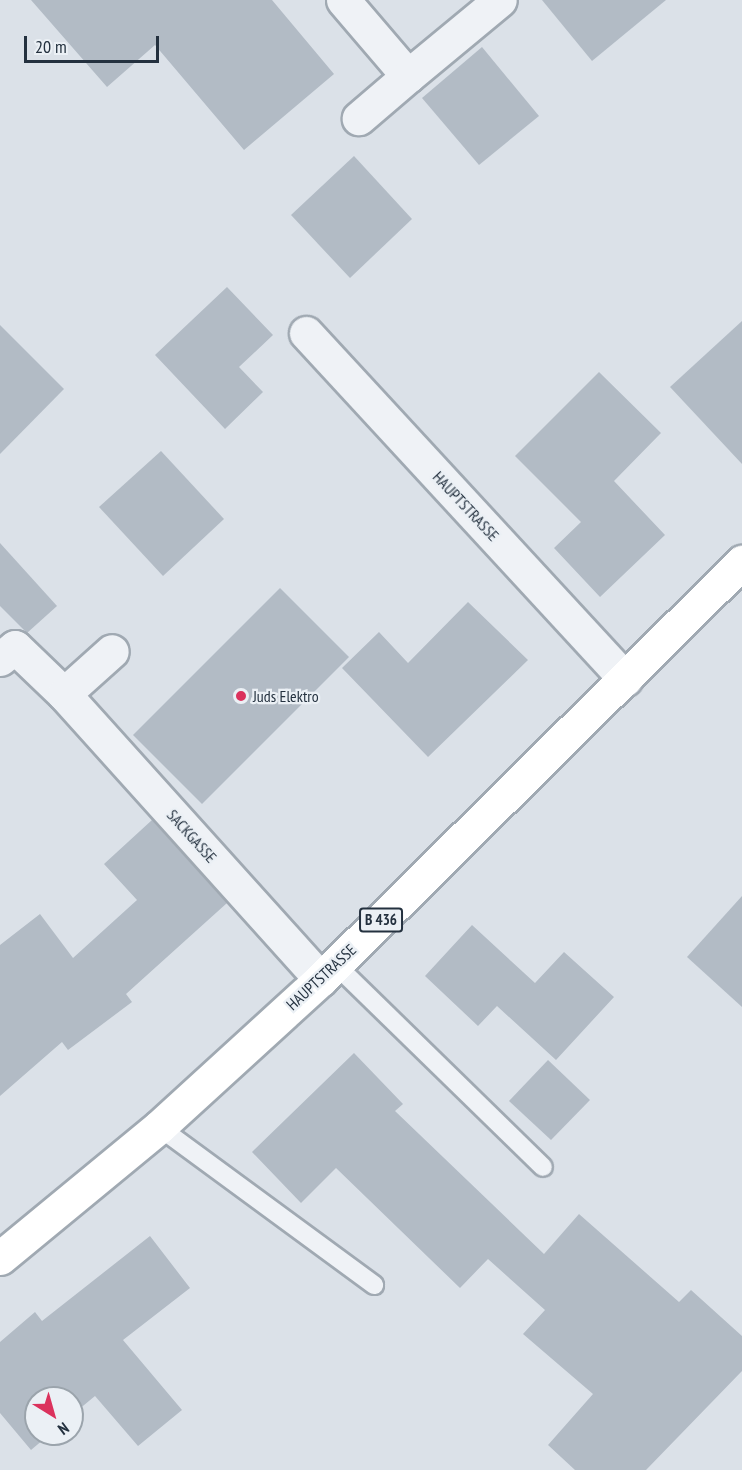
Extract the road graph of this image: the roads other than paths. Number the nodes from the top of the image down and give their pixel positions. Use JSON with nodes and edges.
{"nodes":[{"id":1,"x":343,"y":0,"type":"edge"},
{"id":2,"x":500,"y":0,"type":"edge"},
{"id":3,"x":408,"y":76,"type":"junction"},
{"id":4,"x":359,"y":118,"type":"dead end"},
{"id":5,"x":306,"y":333,"type":"dead end"},
{"id":6,"x":742,"y":562,"type":"edge"},
{"id":7,"x":5,"y":646,"type":"edge"},
{"id":8,"x":112,"y":651,"type":"dead end"},
{"id":9,"x":626,"y":679,"type":"junction"},
{"id":10,"x":64,"y":694,"type":"junction"},
{"id":11,"x":328,"y":972,"type":"junction"},
{"id":12,"x":159,"y":1127,"type":"junction"},
{"id":13,"x":543,"y":1167,"type":"dead end"},
{"id":14,"x":0,"y":1257,"type":"edge"},
{"id":15,"x":374,"y":1285,"type":"dead end"}],
"edges":[{"from":1,"to":3,"type":"street"},
{"from":2,"to":3,"type":"street"},
{"from":3,"to":4,"type":"street"},
{"from":5,"to":9,"type":"street","name":"HAUPTSTRASSE"},
{"from":6,"to":9,"type":"main road","name":"HAUPTSTRASSE","number":"B 436"},
{"from":7,"to":10,"type":"street","name":"SACKGASSE"},
{"from":8,"to":10,"type":"street"},
{"from":9,"to":11,"type":"main road","name":"HAUPTSTRASSE","number":"B 436"},
{"from":10,"to":11,"type":"street","name":"SACKGASSE"},
{"from":11,"to":12,"type":"main road","name":"HAUPTSTRASSE","number":"B 436"},
{"from":11,"to":13,"type":"lane"},
{"from":12,"to":14,"type":"main road","name":"HAUPTSTRASSE","number":"B 436"},
{"from":12,"to":15,"type":"lane"}]}
